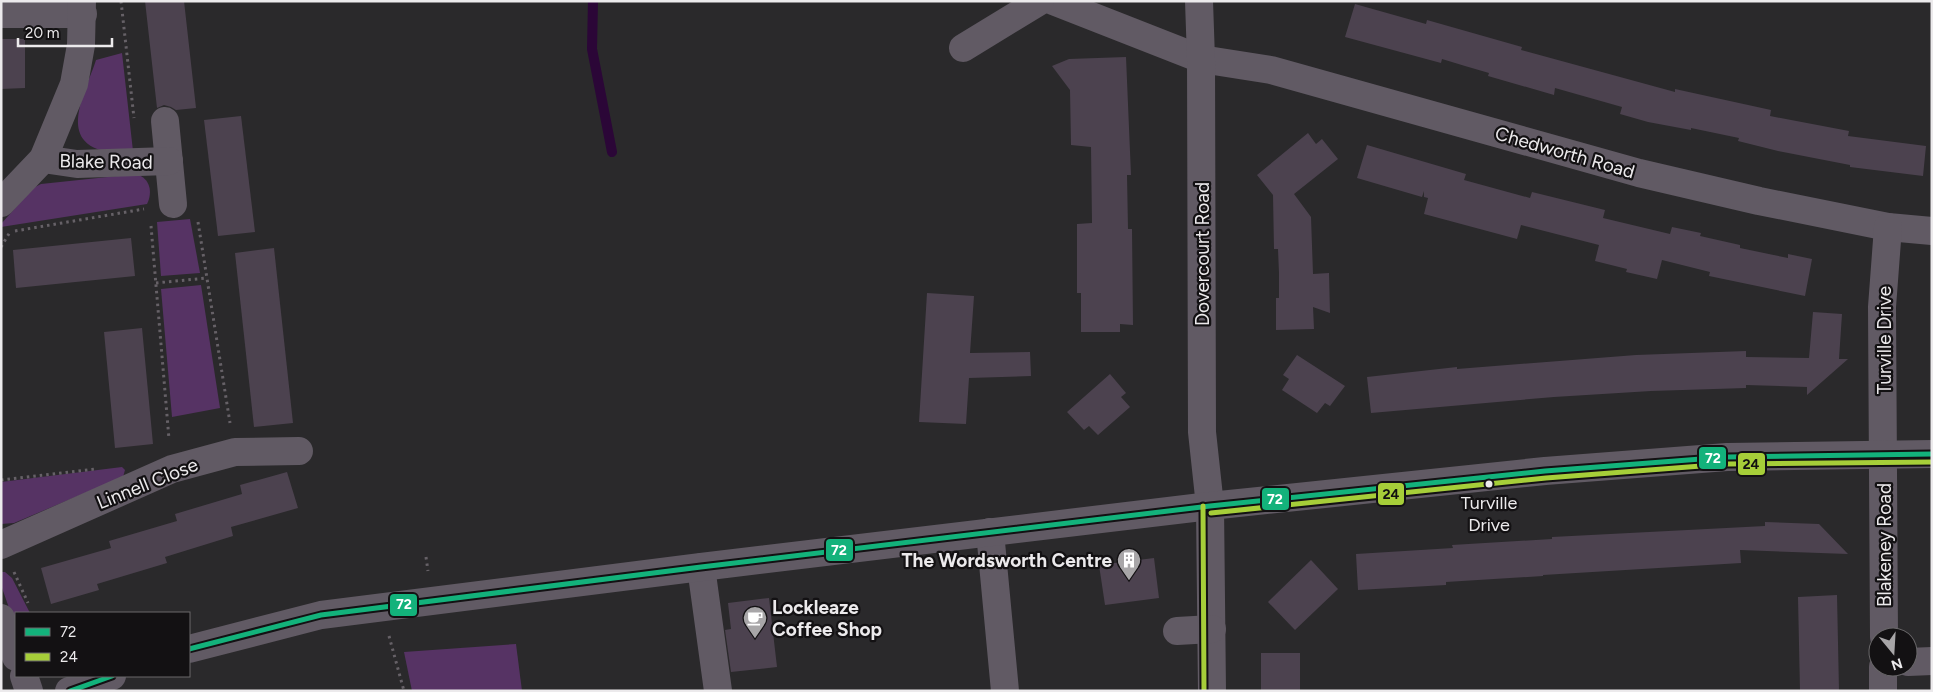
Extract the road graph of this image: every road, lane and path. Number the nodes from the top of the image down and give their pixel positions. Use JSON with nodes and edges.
{"nodes":[{"id":1,"x":121,"y":1,"type":"edge"},
{"id":2,"x":1040,"y":1,"type":"edge"},
{"id":3,"x":1054,"y":1,"type":"edge"},
{"id":4,"x":1199,"y":1,"type":"edge"},
{"id":5,"x":83,"y":8,"type":"edge"},
{"id":6,"x":1,"y":14,"type":"edge"},
{"id":7,"x":963,"y":48,"type":"dead end"},
{"id":8,"x":1201,"y":59,"type":"junction"},
{"id":9,"x":165,"y":121,"type":"dead end"},
{"id":10,"x":43,"y":158,"type":"junction"},
{"id":11,"x":169,"y":161,"type":"junction"},
{"id":12,"x":138,"y":163,"type":"junction"},
{"id":13,"x":1,"y":202,"type":"edge"},
{"id":14,"x":162,"y":206,"type":"junction"},
{"id":15,"x":1888,"y":226,"type":"junction"},
{"id":16,"x":1932,"y":231,"type":"edge"},
{"id":17,"x":10,"y":232,"type":"junction"},
{"id":18,"x":1,"y":233,"type":"edge"},
{"id":19,"x":1,"y":247,"type":"edge"},
{"id":20,"x":207,"y":278,"type":"junction"},
{"id":21,"x":156,"y":283,"type":"junction"},
{"id":22,"x":299,"y":451,"type":"dead end"},
{"id":23,"x":234,"y":452,"type":"junction"},
{"id":24,"x":1884,"y":454,"type":"junction"},
{"id":25,"x":1932,"y":454,"type":"edge"},
{"id":26,"x":96,"y":469,"type":"dead end"},
{"id":27,"x":172,"y":469,"type":"junction"},
{"id":28,"x":1,"y":480,"type":"edge"},
{"id":29,"x":1210,"y":506,"type":"junction"},
{"id":30,"x":990,"y":532,"type":"junction"},
{"id":31,"x":1,"y":545,"type":"edge"},
{"id":32,"x":701,"y":567,"type":"junction"},
{"id":33,"x":384,"y":608,"type":"junction"},
{"id":34,"x":1,"y":618,"type":"edge"},
{"id":35,"x":1884,"y":627,"type":"edge"},
{"id":36,"x":1212,"y":629,"type":"junction"},
{"id":37,"x":1177,"y":631,"type":"dead end"},
{"id":38,"x":190,"y":649,"type":"edge"},
{"id":39,"x":15,"y":654,"type":"edge"},
{"id":40,"x":1932,"y":661,"type":"edge"},
{"id":41,"x":1918,"y":662,"type":"edge"},
{"id":42,"x":24,"y":677,"type":"edge"},
{"id":43,"x":109,"y":677,"type":"edge"},
{"id":44,"x":1883,"y":677,"type":"edge"},
{"id":45,"x":29,"y":691,"type":"edge"},
{"id":46,"x":69,"y":691,"type":"edge"},
{"id":47,"x":404,"y":691,"type":"edge"},
{"id":48,"x":718,"y":691,"type":"edge"},
{"id":49,"x":1005,"y":691,"type":"edge"},
{"id":50,"x":1212,"y":691,"type":"edge"},
{"id":51,"x":1883,"y":691,"type":"edge"}],
"edges":[{"from":1,"to":12,"type":"path"},
{"from":2,"to":7,"type":"street"},
{"from":3,"to":8,"type":"street","name":"Chedworth Road"},
{"from":4,"to":8,"type":"street","name":"Dovercourt Road"},
{"from":5,"to":6,"type":"street","name":"Blake Road"},
{"from":5,"to":10,"type":"street","name":"Blake Road"},
{"from":8,"to":15,"type":"street","name":"Chedworth Road"},
{"from":8,"to":29,"type":"street","name":"Dovercourt Road"},
{"from":9,"to":11,"type":"street","name":"Blake Road"},
{"from":10,"to":12,"type":"street","name":"Blake Road"},
{"from":10,"to":13,"type":"street","name":"Blake Road"},
{"from":11,"to":12,"type":"street","name":"Blake Road"},
{"from":11,"to":14,"type":"street","name":"Blake Road"},
{"from":14,"to":17,"type":"path"},
{"from":14,"to":20,"type":"path"},
{"from":14,"to":21,"type":"path"},
{"from":15,"to":16,"type":"street","name":"Chedworth Road"},
{"from":15,"to":24,"type":"street","name":"Turville Drive"},
{"from":17,"to":18,"type":"path"},
{"from":17,"to":19,"type":"path"},
{"from":20,"to":21,"type":"path"},
{"from":20,"to":23,"type":"path"},
{"from":21,"to":27,"type":"path"},
{"from":22,"to":23,"type":"street","name":"Linnell Close"},
{"from":23,"to":27,"type":"street","name":"Linnell Close"},
{"from":24,"to":25,"type":"street"},
{"from":24,"to":29,"type":"street"},
{"from":24,"to":35,"type":"street","name":"Blakeney Road"},
{"from":26,"to":28,"type":"path"},
{"from":27,"to":31,"type":"street","name":"Linnell Close"},
{"from":29,"to":30,"type":"street"},
{"from":29,"to":36,"type":"street","name":"Dovercourt Road"},
{"from":30,"to":32,"type":"street"},
{"from":30,"to":49,"type":"street"},
{"from":32,"to":33,"type":"street"},
{"from":32,"to":48,"type":"street"},
{"from":33,"to":38,"type":"street"},
{"from":33,"to":47,"type":"path"},
{"from":34,"to":39,"type":"street"},
{"from":36,"to":37,"type":"street"},
{"from":36,"to":50,"type":"street","name":"Dovercourt Road"},
{"from":40,"to":41,"type":"street"},
{"from":42,"to":45,"type":"street"},
{"from":43,"to":46,"type":"street"},
{"from":44,"to":51,"type":"street"}]}
